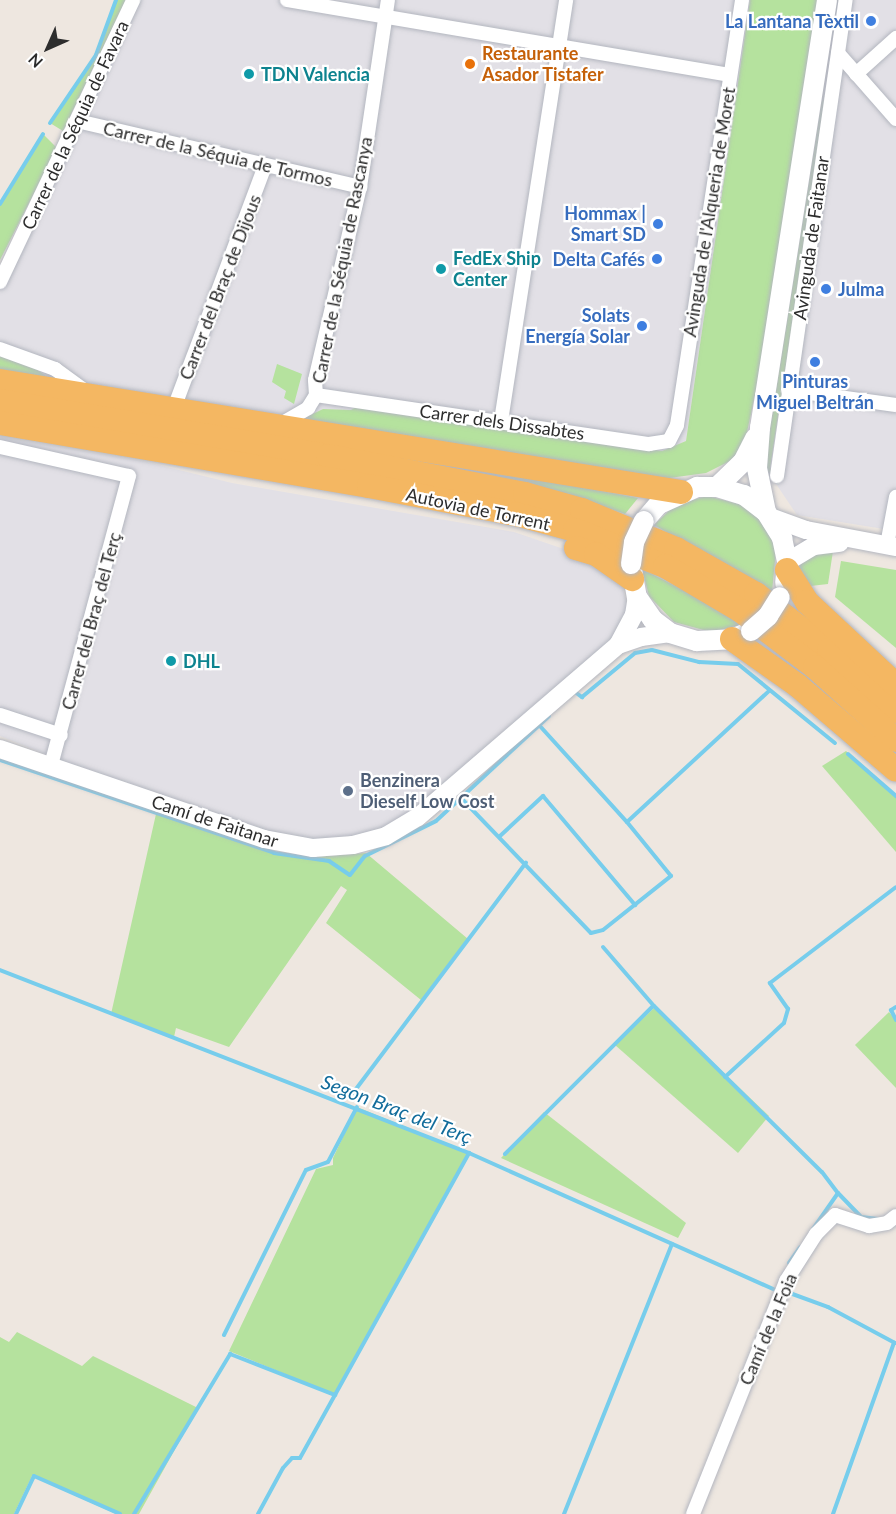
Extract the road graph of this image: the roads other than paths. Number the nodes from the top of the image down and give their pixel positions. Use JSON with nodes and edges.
{"nodes":[{"id":1,"x":133,"y":0,"type":"edge"},
{"id":2,"x":287,"y":0,"type":"edge"},
{"id":3,"x":388,"y":0,"type":"edge"},
{"id":4,"x":566,"y":0,"type":"edge"},
{"id":5,"x":742,"y":0,"type":"edge"},
{"id":6,"x":827,"y":0,"type":"edge"},
{"id":7,"x":846,"y":0,"type":"edge"},
{"id":8,"x":385,"y":17,"type":"junction"},
{"id":9,"x":896,"y":38,"type":"edge"},
{"id":10,"x":559,"y":47,"type":"junction"},
{"id":11,"x":838,"y":52,"type":"junction"},
{"id":12,"x":856,"y":74,"type":"junction"},
{"id":13,"x":730,"y":75,"type":"junction"},
{"id":14,"x":834,"y":81,"type":"junction"},
{"id":15,"x":896,"y":119,"type":"edge"},
{"id":16,"x":76,"y":120,"type":"junction"},
{"id":17,"x":265,"y":166,"type":"junction"},
{"id":18,"x":360,"y":187,"type":"junction"},
{"id":19,"x":0,"y":282,"type":"edge"},
{"id":20,"x":0,"y":348,"type":"edge"},
{"id":21,"x":0,"y":381,"type":"edge"},
{"id":22,"x":788,"y":390,"type":"junction"},
{"id":23,"x":316,"y":395,"type":"junction"},
{"id":24,"x":93,"y":396,"type":"junction"},
{"id":25,"x":0,"y":401,"type":"edge"},
{"id":26,"x":896,"y":405,"type":"edge"},
{"id":27,"x":174,"y":408,"type":"junction"},
{"id":28,"x":501,"y":422,"type":"junction"},
{"id":29,"x":0,"y":423,"type":"edge"},
{"id":30,"x":677,"y":425,"type":"joint"},
{"id":31,"x":275,"y":428,"type":"junction"},
{"id":32,"x":760,"y":428,"type":"junction"},
{"id":33,"x":74,"y":435,"type":"junction"},
{"id":34,"x":0,"y":447,"type":"edge"},
{"id":35,"x":777,"y":476,"type":"dead end"},
{"id":36,"x":717,"y":487,"type":"junction"},
{"id":37,"x":681,"y":492,"type":"junction"},
{"id":38,"x":896,"y":496,"type":"edge"},
{"id":39,"x":768,"y":514,"type":"junction"},
{"id":40,"x":860,"y":541,"type":"junction"},
{"id":41,"x":891,"y":546,"type":"edge"},
{"id":42,"x":787,"y":566,"type":"junction"},
{"id":43,"x":633,"y":580,"type":"junction"},
{"id":44,"x":670,"y":633,"type":"junction"},
{"id":45,"x":741,"y":635,"type":"junction"},
{"id":46,"x":618,"y":645,"type":"junction"},
{"id":47,"x":896,"y":685,"type":"edge"},
{"id":48,"x":896,"y":711,"type":"edge"},
{"id":49,"x":0,"y":715,"type":"edge"},
{"id":50,"x":60,"y":735,"type":"junction"},
{"id":51,"x":896,"y":740,"type":"edge"},
{"id":52,"x":0,"y":749,"type":"edge"},
{"id":53,"x":51,"y":766,"type":"junction"},
{"id":54,"x":896,"y":770,"type":"edge"},
{"id":55,"x":896,"y":1216,"type":"edge"},
{"id":56,"x":693,"y":1514,"type":"edge"}],
"edges":[{"from":1,"to":16,"type":"street","name":"Carrer de la Séquia de Favara"},
{"from":2,"to":8,"type":"street"},
{"from":3,"to":8,"type":"street","name":"Carrer de la Séquia de Rascanya"},
{"from":4,"to":10,"type":"street"},
{"from":5,"to":13,"type":"street","name":"Avinguda de l'Alqueria de Moret"},
{"from":6,"to":32,"type":"main road"},
{"from":7,"to":11,"type":"street","name":"Avinguda de Faitanar"},
{"from":8,"to":10,"type":"street"},
{"from":8,"to":18,"type":"street","name":"Carrer de la Séquia de Rascanya"},
{"from":9,"to":12,"type":"street"},
{"from":10,"to":13,"type":"street"},
{"from":10,"to":28,"type":"street"},
{"from":11,"to":12,"type":"street"},
{"from":11,"to":14,"type":"street","name":"Avinguda de Faitanar"},
{"from":12,"to":14,"type":"street"},
{"from":12,"to":15,"type":"street"},
{"from":13,"to":30,"type":"street","name":"Avinguda de l'Alqueria de Moret"},
{"from":14,"to":22,"type":"street","name":"Avinguda de Faitanar"},
{"from":16,"to":17,"type":"street","name":"Carrer de la Séquia de Tormos"},
{"from":16,"to":19,"type":"street","name":"Carrer de la Séquia de Favara"},
{"from":17,"to":18,"type":"street","name":"Carrer de la Séquia de Tormos"},
{"from":17,"to":27,"type":"street","name":"Carrer del Braç de Dijous"},
{"from":18,"to":23,"type":"street","name":"Carrer de la Séquia de Rascanya"},
{"from":20,"to":24,"type":"street"},
{"from":21,"to":24,"type":"highway"},
{"from":22,"to":26,"type":"street"},
{"from":22,"to":35,"type":"street","name":"Avinguda de Faitanar"},
{"from":23,"to":28,"type":"street","name":"Carrer dels Dissabtes"},
{"from":23,"to":31,"type":"street","name":"Carrer de la Séquia de Rascanya"},
{"from":24,"to":27,"type":"highway"},
{"from":25,"to":48,"type":"highway","name":"Autovia de Torrent"},
{"from":27,"to":31,"type":"highway"},
{"from":28,"to":30,"type":"street","name":"Carrer dels Dissabtes"},
{"from":29,"to":33,"type":"highway","name":"Autovia de Torrent"},
{"from":31,"to":37,"type":"highway"},
{"from":32,"to":36,"type":"main road"},
{"from":32,"to":39,"type":"main road"},
{"from":33,"to":43,"type":"highway"},
{"from":33,"to":51,"type":"highway","name":"Autovia de Torrent"},
{"from":34,"to":50,"type":"street","name":"Carrer del Braç del Terç"},
{"from":36,"to":37,"type":"main road"},
{"from":36,"to":39,"type":"main road"},
{"from":37,"to":43,"type":"main road","bridge":true},
{"from":38,"to":41,"type":"street"},
{"from":39,"to":40,"type":"street"},
{"from":39,"to":42,"type":"main road"},
{"from":40,"to":41,"type":"street"},
{"from":40,"to":42,"type":"street"},
{"from":42,"to":45,"type":"main road","bridge":true},
{"from":42,"to":47,"type":"highway"},
{"from":43,"to":44,"type":"main road"},
{"from":43,"to":46,"type":"street","name":"Camí de Faitanar"},
{"from":44,"to":45,"type":"main road"},
{"from":44,"to":46,"type":"street","name":"Camí de Faitanar"},
{"from":45,"to":54,"type":"highway"},
{"from":46,"to":53,"type":"street","name":"Camí de Faitanar"},
{"from":49,"to":50,"type":"street"},
{"from":50,"to":53,"type":"street","name":"Carrer del Braç del Terç"},
{"from":52,"to":53,"type":"street","name":"Camí de Faitanar"},
{"from":55,"to":56,"type":"street","name":"Camí de la Foia"}]}
